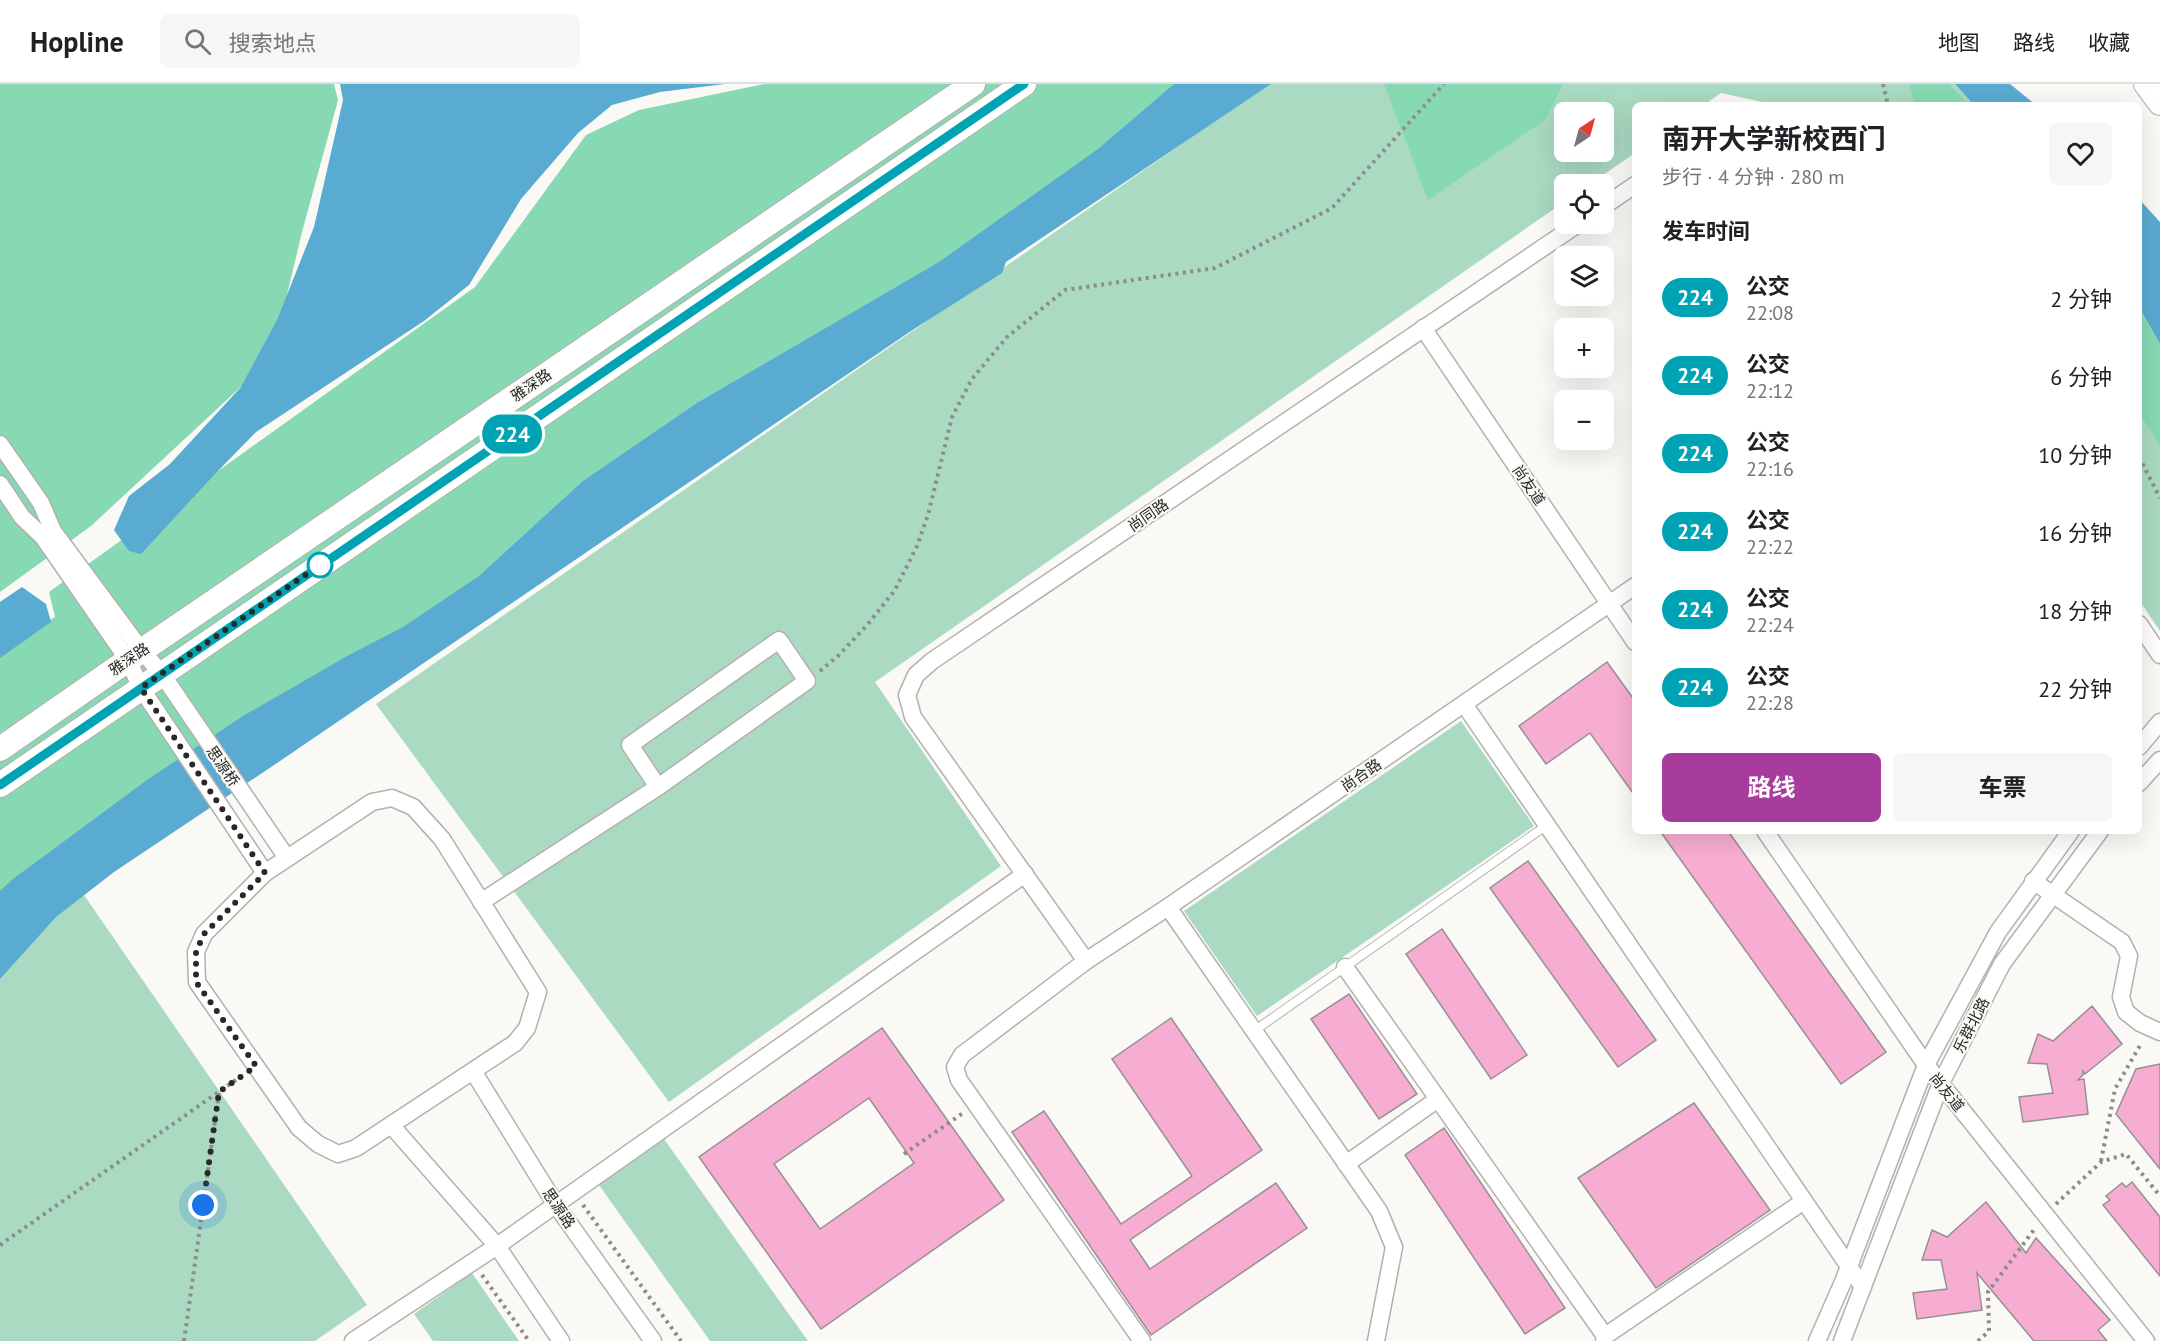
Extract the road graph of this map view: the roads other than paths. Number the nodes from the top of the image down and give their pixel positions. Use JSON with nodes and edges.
{"nodes":[{"id":1,"x":973,"y":84,"type":"edge"},
{"id":2,"x":1024,"y":84,"type":"edge"},
{"id":3,"x":2146,"y":84,"type":"edge"},
{"id":4,"x":2160,"y":103,"type":"edge"},
{"id":5,"x":1632,"y":187,"type":"edge"},
{"id":6,"x":1614,"y":199,"type":"edge"},
{"id":7,"x":1563,"y":234,"type":"edge"},
{"id":8,"x":1423,"y":328,"type":"junction"},
{"id":9,"x":0,"y":444,"type":"edge"},
{"id":10,"x":0,"y":484,"type":"edge"},
{"id":11,"x":1632,"y":588,"type":"edge"},
{"id":12,"x":1610,"y":604,"type":"junction"},
{"id":13,"x":2142,"y":628,"type":"edge"},
{"id":14,"x":1632,"y":637,"type":"edge"},
{"id":15,"x":135,"y":655,"type":"junction"},
{"id":16,"x":2160,"y":655,"type":"edge"},
{"id":17,"x":162,"y":674,"type":"junction"},
{"id":18,"x":141,"y":688,"type":"junction"},
{"id":19,"x":1464,"y":704,"type":"junction"},
{"id":20,"x":2160,"y":722,"type":"edge"},
{"id":21,"x":2142,"y":743,"type":"edge"},
{"id":22,"x":0,"y":749,"type":"edge"},
{"id":23,"x":2160,"y":760,"type":"edge"},
{"id":24,"x":2142,"y":780,"type":"edge"},
{"id":25,"x":0,"y":785,"type":"edge"},
{"id":26,"x":658,"y":787,"type":"junction"},
{"id":27,"x":1547,"y":825,"type":"junction"},
{"id":28,"x":1767,"y":834,"type":"edge"},
{"id":29,"x":2069,"y":834,"type":"edge"},
{"id":30,"x":2098,"y":834,"type":"edge"},
{"id":31,"x":286,"y":858,"type":"junction"},
{"id":32,"x":265,"y":873,"type":"junction"},
{"id":33,"x":1025,"y":874,"type":"junction"},
{"id":34,"x":2033,"y":881,"type":"junction"},
{"id":35,"x":2052,"y":894,"type":"junction"},
{"id":36,"x":481,"y":902,"type":"junction"},
{"id":37,"x":1168,"y":908,"type":"junction"},
{"id":38,"x":1086,"y":961,"type":"junction"},
{"id":39,"x":1345,"y":967,"type":"junction"},
{"id":40,"x":1254,"y":1031,"type":"junction"},
{"id":41,"x":2155,"y":1031,"type":"edge"},
{"id":42,"x":1926,"y":1065,"type":"junction"},
{"id":43,"x":474,"y":1071,"type":"junction"},
{"id":44,"x":1941,"y":1083,"type":"junction"},
{"id":45,"x":1438,"y":1099,"type":"junction"},
{"id":46,"x":391,"y":1125,"type":"junction"},
{"id":47,"x":1346,"y":1164,"type":"junction"},
{"id":48,"x":1804,"y":1201,"type":"junction"},
{"id":49,"x":556,"y":1205,"type":"junction"},
{"id":50,"x":497,"y":1246,"type":"junction"},
{"id":51,"x":1848,"y":1266,"type":"junction"},
{"id":52,"x":1863,"y":1287,"type":"junction"},
{"id":53,"x":1605,"y":1339,"type":"edge"},
{"id":54,"x":353,"y":1341,"type":"edge"},
{"id":55,"x":561,"y":1341,"type":"edge"},
{"id":56,"x":653,"y":1341,"type":"edge"},
{"id":57,"x":1142,"y":1341,"type":"edge"},
{"id":58,"x":1376,"y":1341,"type":"edge"},
{"id":59,"x":1817,"y":1341,"type":"edge"},
{"id":60,"x":1842,"y":1341,"type":"edge"},
{"id":61,"x":2146,"y":1341,"type":"edge"}],
"edges":[{"from":1,"to":15,"type":"main road","name":"雅深路"},
{"from":2,"to":17,"type":"main road","name":"雅深路"},
{"from":3,"to":4,"type":"main road"},
{"from":5,"to":6,"type":"street"},
{"from":7,"to":8,"type":"street","name":"尚同路"},
{"from":8,"to":12,"type":"street","name":"尚友道"},
{"from":8,"to":33,"type":"street","name":"尚同路"},
{"from":9,"to":15,"type":"street"},
{"from":10,"to":15,"type":"street"},
{"from":11,"to":12,"type":"street","name":"尚合路"},
{"from":12,"to":14,"type":"street","name":"尚友道"},
{"from":12,"to":19,"type":"street","name":"尚合路"},
{"from":13,"to":16,"type":"street"},
{"from":15,"to":17,"type":"street","name":"思源桥"},
{"from":15,"to":18,"type":"street","name":"思源桥"},
{"from":15,"to":22,"type":"main road","name":"雅深路"},
{"from":17,"to":18,"type":"main road","name":"雅深路"},
{"from":17,"to":31,"type":"street","name":"思源桥"},
{"from":18,"to":25,"type":"main road","name":"雅深路"},
{"from":18,"to":32,"type":"street","name":"思源桥"},
{"from":19,"to":27,"type":"street"},
{"from":19,"to":37,"type":"street","name":"尚合路"},
{"from":20,"to":21,"type":"street"},
{"from":23,"to":24,"type":"street"},
{"from":26,"to":26,"type":"street"},
{"from":26,"to":36,"type":"street"},
{"from":27,"to":39,"type":"lane"},
{"from":27,"to":48,"type":"street"},
{"from":28,"to":42,"type":"street","name":"尚友道"},
{"from":29,"to":34,"type":"street","name":"乐群北路"},
{"from":30,"to":35,"type":"street","name":"乐群北路"},
{"from":31,"to":32,"type":"street"},
{"from":31,"to":36,"type":"street"},
{"from":32,"to":46,"type":"street"},
{"from":33,"to":38,"type":"street","name":"尚同路"},
{"from":33,"to":49,"type":"street"},
{"from":34,"to":35,"type":"street"},
{"from":34,"to":42,"type":"street","name":"乐群北路"},
{"from":35,"to":41,"type":"street"},
{"from":35,"to":44,"type":"street","name":"乐群北路"},
{"from":36,"to":43,"type":"street"},
{"from":37,"to":38,"type":"street","name":"尚合路"},
{"from":37,"to":40,"type":"street"},
{"from":38,"to":57,"type":"street","name":"尚合路"},
{"from":39,"to":40,"type":"lane"},
{"from":39,"to":45,"type":"street"},
{"from":40,"to":47,"type":"street"},
{"from":42,"to":44,"type":"street","name":"尚友道"},
{"from":42,"to":51,"type":"street","name":"乐群北路"},
{"from":43,"to":46,"type":"street"},
{"from":43,"to":49,"type":"street","name":"思源路"},
{"from":44,"to":52,"type":"street","name":"乐群北路"},
{"from":44,"to":61,"type":"street","name":"尚友道"},
{"from":45,"to":47,"type":"street"},
{"from":45,"to":53,"type":"street"},
{"from":46,"to":50,"type":"street"},
{"from":47,"to":58,"type":"street"},
{"from":48,"to":51,"type":"street"},
{"from":48,"to":53,"type":"street"},
{"from":49,"to":50,"type":"street"},
{"from":49,"to":56,"type":"street","name":"思源路"},
{"from":50,"to":54,"type":"street"},
{"from":50,"to":55,"type":"street"},
{"from":51,"to":52,"type":"street"},
{"from":51,"to":59,"type":"street","name":"乐群北路"},
{"from":52,"to":60,"type":"street","name":"乐群北路"}]}
